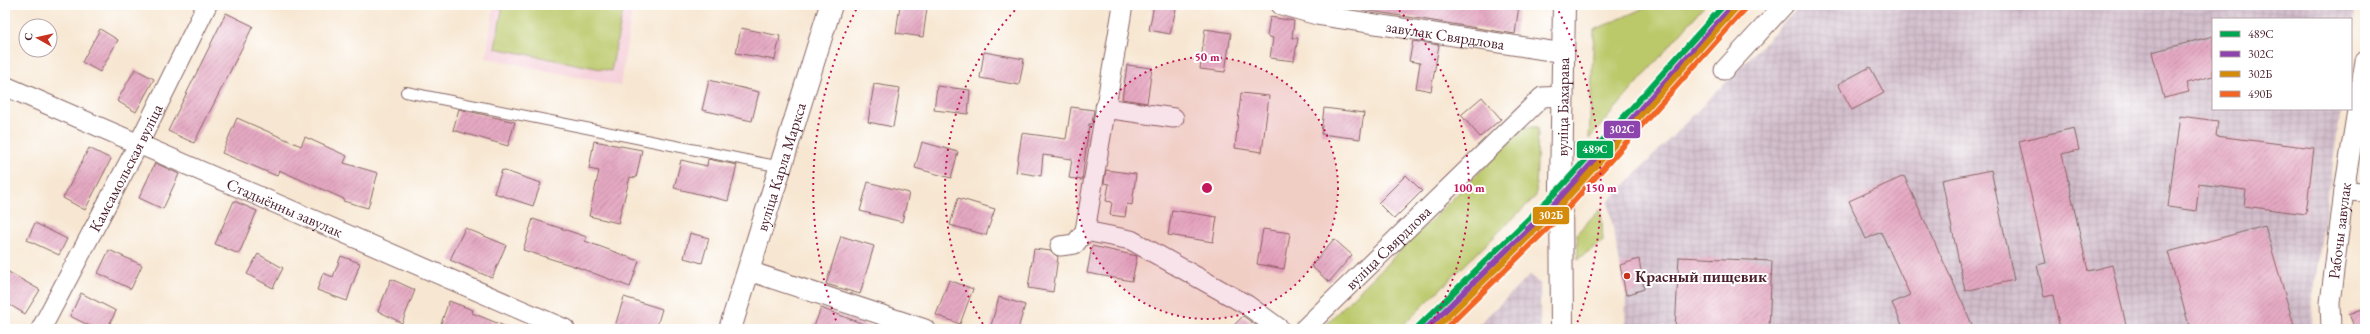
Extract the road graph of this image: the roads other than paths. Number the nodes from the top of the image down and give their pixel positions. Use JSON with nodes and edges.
{"nodes":[{"id":1,"x":207,"y":5,"type":"edge"},
{"id":2,"x":831,"y":5,"type":"edge"},
{"id":3,"x":1123,"y":5,"type":"edge"},
{"id":4,"x":1281,"y":5,"type":"edge"},
{"id":5,"x":1564,"y":5,"type":"edge"},
{"id":6,"x":1784,"y":5,"type":"edge"},
{"id":7,"x":1564,"y":53,"type":"junction"},
{"id":8,"x":2365,"y":61,"type":"edge"},
{"id":9,"x":1724,"y":70,"type":"dead end"},
{"id":10,"x":5,"y":86,"type":"edge"},
{"id":11,"x":406,"y":92,"type":"dead end"},
{"id":12,"x":1564,"y":96,"type":"junction"},
{"id":13,"x":1105,"y":108,"type":"junction"},
{"id":14,"x":1174,"y":118,"type":"dead end"},
{"id":15,"x":139,"y":143,"type":"junction"},
{"id":16,"x":781,"y":167,"type":"junction"},
{"id":17,"x":2344,"y":191,"type":"junction"},
{"id":18,"x":2365,"y":192,"type":"edge"},
{"id":19,"x":1085,"y":231,"type":"junction"},
{"id":20,"x":1060,"y":246,"type":"dead end"},
{"id":21,"x":749,"y":271,"type":"junction"},
{"id":22,"x":41,"y":329,"type":"edge"},
{"id":23,"x":565,"y":329,"type":"edge"},
{"id":24,"x":730,"y":329,"type":"edge"},
{"id":25,"x":925,"y":329,"type":"edge"},
{"id":26,"x":1280,"y":329,"type":"edge"},
{"id":27,"x":1304,"y":329,"type":"edge"},
{"id":28,"x":1562,"y":329,"type":"edge"},
{"id":29,"x":2331,"y":329,"type":"edge"}],
"edges":[{"from":1,"to":15,"type":"street","name":"Камсамольская вуліца"},
{"from":2,"to":16,"type":"main road","name":"вуліца Карла Маркса"},
{"from":3,"to":13,"type":"street"},
{"from":4,"to":7,"type":"street","name":"завулак Свярдлова"},
{"from":5,"to":7,"type":"main road","name":"вуліца Бахарава"},
{"from":6,"to":9,"type":"street"},
{"from":7,"to":12,"type":"main road","name":"вуліца Бахарава"},
{"from":8,"to":17,"type":"street","name":"Рабочы завулак"},
{"from":10,"to":15,"type":"street","name":"Стадыённы завулак"},
{"from":11,"to":16,"type":"lane"},
{"from":12,"to":27,"type":"street","name":"вуліца Свярдлова"},
{"from":12,"to":28,"type":"main road","name":"вуліца Бахарава"},
{"from":13,"to":14,"type":"street"},
{"from":13,"to":19,"type":"street"},
{"from":15,"to":22,"type":"street","name":"Камсамольская вуліца"},
{"from":15,"to":23,"type":"street","name":"Стадыённы завулак"},
{"from":16,"to":21,"type":"main road","name":"вуліца Карла Маркса"},
{"from":17,"to":18,"type":"street"},
{"from":17,"to":29,"type":"street","name":"Рабочы завулак"},
{"from":19,"to":20,"type":"street"},
{"from":19,"to":26,"type":"street"},
{"from":21,"to":24,"type":"main road","name":"вуліца Карла Маркса"},
{"from":21,"to":25,"type":"street"}]}
